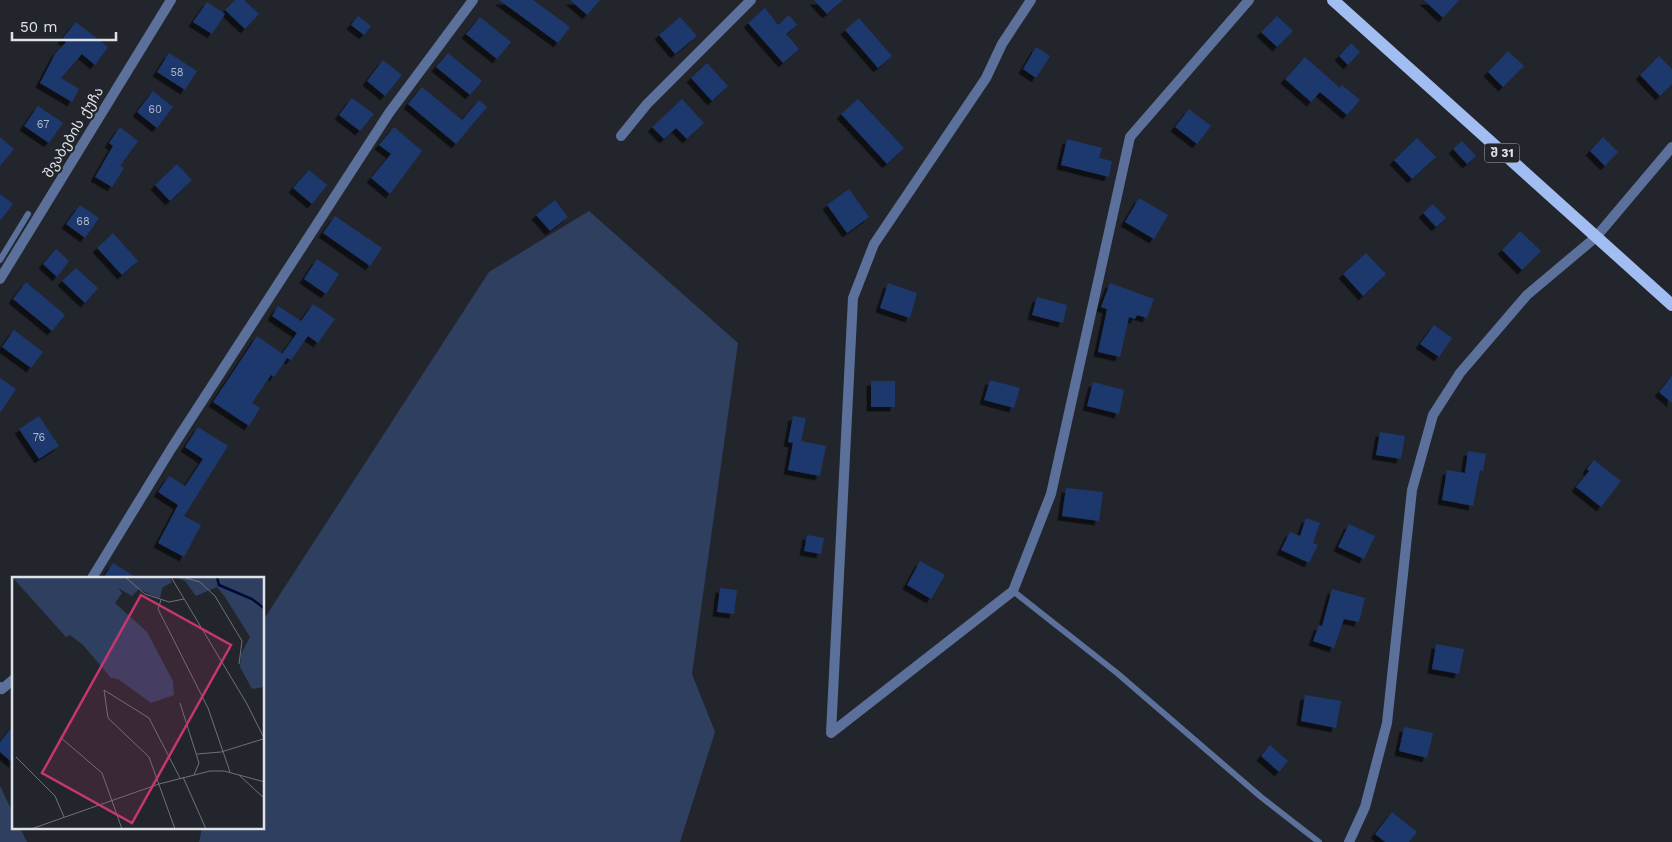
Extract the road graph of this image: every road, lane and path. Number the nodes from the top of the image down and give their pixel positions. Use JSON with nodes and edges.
{"nodes":[{"id":1,"x":171,"y":0,"type":"edge"},
{"id":2,"x":473,"y":0,"type":"edge"},
{"id":3,"x":751,"y":0,"type":"edge"},
{"id":4,"x":1031,"y":0,"type":"edge"},
{"id":5,"x":1249,"y":0,"type":"edge"},
{"id":6,"x":1333,"y":0,"type":"edge"},
{"id":7,"x":621,"y":136,"type":"dead end"},
{"id":8,"x":1672,"y":147,"type":"edge"},
{"id":9,"x":28,"y":214,"type":"dead end"},
{"id":10,"x":1596,"y":237,"type":"junction"},
{"id":11,"x":0,"y":260,"type":"edge"},
{"id":12,"x":0,"y":279,"type":"edge"},
{"id":13,"x":1672,"y":305,"type":"edge"},
{"id":14,"x":93,"y":577,"type":"edge"},
{"id":15,"x":1013,"y":591,"type":"junction"},
{"id":16,"x":12,"y":681,"type":"edge"},
{"id":17,"x":0,"y":687,"type":"edge"},
{"id":18,"x":1319,"y":842,"type":"edge"},
{"id":19,"x":1349,"y":842,"type":"edge"}],
"edges":[{"from":1,"to":12,"type":"street","name":"შვაბების ქუჩა"},
{"from":2,"to":14,"type":"street"},
{"from":3,"to":7,"type":"street"},
{"from":4,"to":15,"type":"street"},
{"from":5,"to":15,"type":"street"},
{"from":6,"to":10,"type":"main road","number":"შ 31"},
{"from":8,"to":10,"type":"street"},
{"from":9,"to":11,"type":"lane"},
{"from":10,"to":13,"type":"main road","number":"შ 31"},
{"from":10,"to":19,"type":"street"},
{"from":15,"to":18,"type":"lane"},
{"from":16,"to":17,"type":"street"}]}
